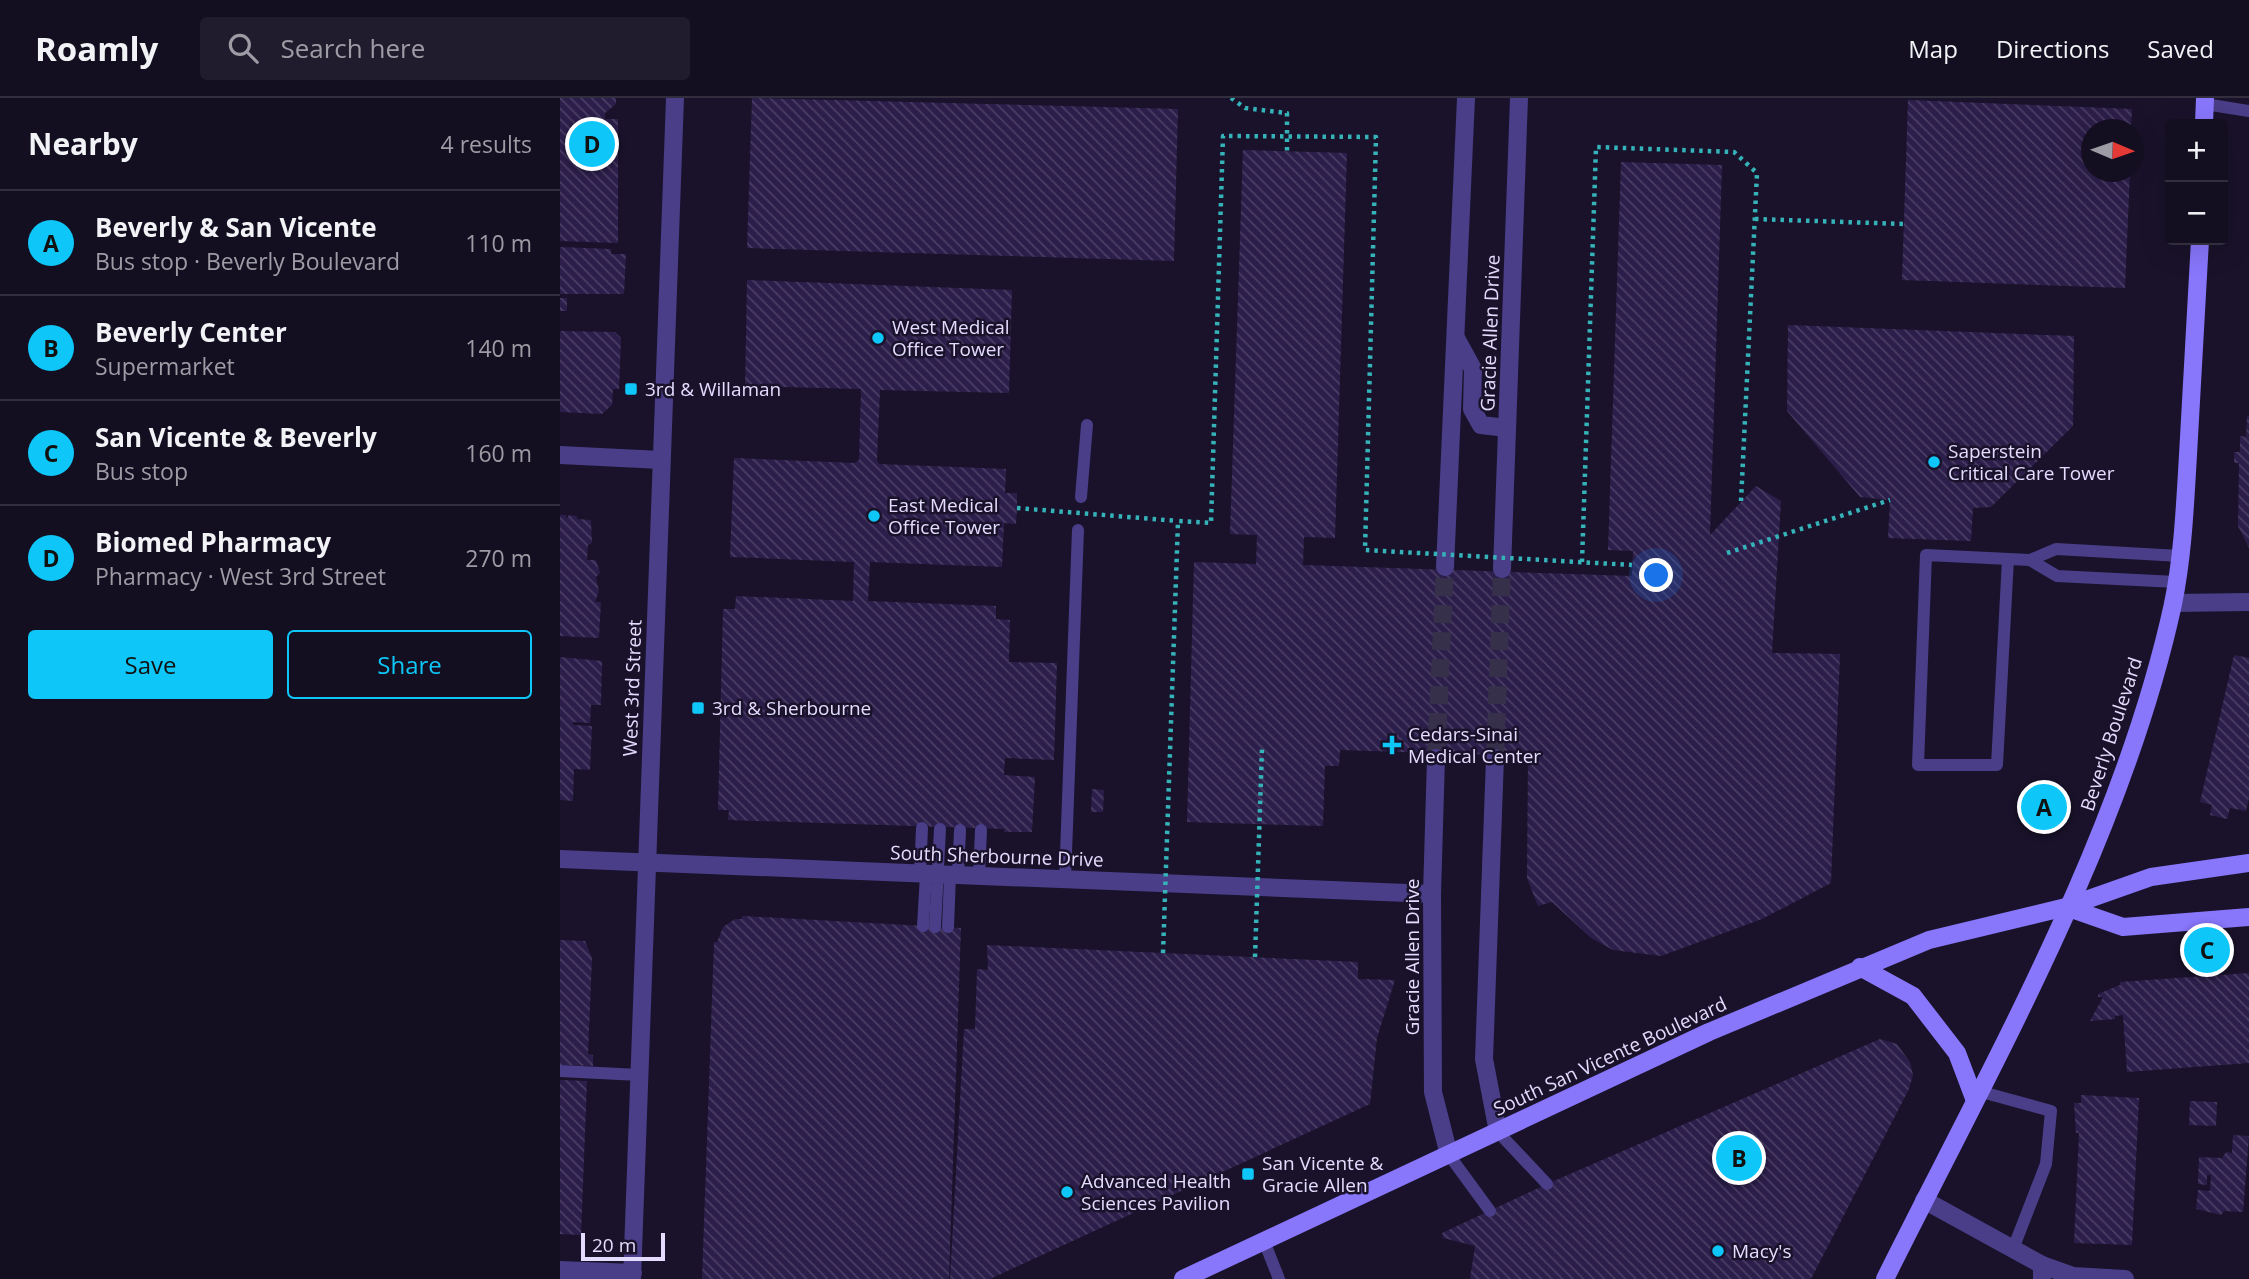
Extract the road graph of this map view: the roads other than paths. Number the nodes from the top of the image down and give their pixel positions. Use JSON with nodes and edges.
{"nodes":[{"id":1,"x":675,"y":98,"type":"edge"},
{"id":2,"x":1466,"y":98,"type":"edge"},
{"id":3,"x":1519,"y":98,"type":"edge"},
{"id":4,"x":2205,"y":101,"type":"edge"},
{"id":5,"x":2249,"y":111,"type":"edge"},
{"id":6,"x":2204,"y":119,"type":"edge"},
{"id":7,"x":2200,"y":245,"type":"edge"},
{"id":8,"x":1456,"y":338,"type":"junction"},
{"id":9,"x":1087,"y":425,"type":"dead end"},
{"id":10,"x":1507,"y":428,"type":"junction"},
{"id":11,"x":560,"y":455,"type":"edge"},
{"id":12,"x":661,"y":460,"type":"junction"},
{"id":13,"x":1081,"y":497,"type":"dead end"},
{"id":14,"x":1078,"y":530,"type":"dead end"},
{"id":15,"x":2180,"y":556,"type":"junction"},
{"id":16,"x":2008,"y":559,"type":"junction"},
{"id":17,"x":2030,"y":560,"type":"junction"},
{"id":18,"x":1445,"y":567,"type":"tunnel mouth"},
{"id":19,"x":1502,"y":569,"type":"tunnel mouth"},
{"id":20,"x":2176,"y":582,"type":"junction"},
{"id":21,"x":2249,"y":602,"type":"edge"},
{"id":22,"x":2173,"y":603,"type":"junction"},
{"id":23,"x":1436,"y":758,"type":"tunnel mouth"},
{"id":24,"x":1495,"y":758,"type":"tunnel mouth"},
{"id":25,"x":922,"y":828,"type":"dead end"},
{"id":26,"x":940,"y":829,"type":"dead end"},
{"id":27,"x":960,"y":830,"type":"dead end"},
{"id":28,"x":981,"y":830,"type":"dead end"},
{"id":29,"x":560,"y":859,"type":"edge"},
{"id":30,"x":646,"y":863,"type":"junction"},
{"id":31,"x":2249,"y":863,"type":"edge"},
{"id":32,"x":939,"y":875,"type":"junction"},
{"id":33,"x":979,"y":876,"type":"junction"},
{"id":34,"x":1065,"y":880,"type":"junction"},
{"id":35,"x":1432,"y":894,"type":"junction"},
{"id":36,"x":2066,"y":907,"type":"junction"},
{"id":37,"x":2249,"y":917,"type":"edge"},
{"id":38,"x":1860,"y":967,"type":"junction"},
{"id":39,"x":560,"y":1071,"type":"edge"},
{"id":40,"x":639,"y":1075,"type":"junction"},
{"id":41,"x":1976,"y":1095,"type":"junction"},
{"id":42,"x":1498,"y":1132,"type":"junction"},
{"id":43,"x":1449,"y":1155,"type":"junction"},
{"id":44,"x":1548,"y":1184,"type":"dead end"},
{"id":45,"x":1924,"y":1200,"type":"junction"},
{"id":46,"x":1490,"y":1211,"type":"dead end"},
{"id":47,"x":1264,"y":1241,"type":"junction"},
{"id":48,"x":2013,"y":1249,"type":"junction"},
{"id":49,"x":560,"y":1270,"type":"edge"},
{"id":50,"x":2042,"y":1272,"type":"edge"},
{"id":51,"x":632,"y":1276,"type":"edge"},
{"id":52,"x":1184,"y":1279,"type":"edge"},
{"id":53,"x":1279,"y":1279,"type":"edge"},
{"id":54,"x":1885,"y":1279,"type":"edge"},
{"id":55,"x":2125,"y":1279,"type":"edge"}],
"edges":[{"from":1,"to":12,"type":"street","name":"West 3rd Street"},
{"from":2,"to":8,"type":"street","name":"Gracie Allen Drive"},
{"from":3,"to":10,"type":"street","name":"Gracie Allen Drive"},
{"from":4,"to":5,"type":"lane"},
{"from":4,"to":6,"type":"main road"},
{"from":7,"to":15,"type":"main road","name":"Beverly Boulevard"},
{"from":8,"to":10,"type":"street"},
{"from":8,"to":18,"type":"street","name":"Gracie Allen Drive"},
{"from":9,"to":13,"type":"lane"},
{"from":10,"to":19,"type":"street","name":"Gracie Allen Drive"},
{"from":11,"to":12,"type":"street"},
{"from":12,"to":30,"type":"street","name":"West 3rd Street"},
{"from":14,"to":34,"type":"lane"},
{"from":15,"to":17,"type":"lane"},
{"from":15,"to":20,"type":"main road","name":"Beverly Boulevard"},
{"from":16,"to":16,"type":"lane"},
{"from":16,"to":17,"type":"lane"},
{"from":17,"to":20,"type":"lane"},
{"from":20,"to":22,"type":"main road","name":"Beverly Boulevard"},
{"from":21,"to":22,"type":"street"},
{"from":22,"to":36,"type":"main road","name":"Beverly Boulevard"},
{"from":23,"to":35,"type":"street","name":"Gracie Allen Drive"},
{"from":24,"to":42,"type":"street"},
{"from":25,"to":32,"type":"lane"},
{"from":26,"to":32,"type":"lane"},
{"from":27,"to":32,"type":"lane"},
{"from":28,"to":33,"type":"lane"},
{"from":29,"to":30,"type":"street","name":"South Sherbourne Drive"},
{"from":30,"to":32,"type":"street","name":"South Sherbourne Drive"},
{"from":30,"to":40,"type":"street","name":"West 3rd Street"},
{"from":31,"to":36,"type":"main road","name":"South San Vicente Boulevard"},
{"from":32,"to":32,"type":"lane"},
{"from":32,"to":33,"type":"street","name":"South Sherbourne Drive"},
{"from":33,"to":34,"type":"street","name":"South Sherbourne Drive"},
{"from":34,"to":35,"type":"street","name":"South Sherbourne Drive"},
{"from":35,"to":43,"type":"street","name":"Gracie Allen Drive"},
{"from":36,"to":37,"type":"main road"},
{"from":36,"to":38,"type":"main road","name":"South San Vicente Boulevard"},
{"from":36,"to":41,"type":"main road","name":"Beverly Boulevard"},
{"from":38,"to":41,"type":"main road"},
{"from":38,"to":42,"type":"main road","name":"South San Vicente Boulevard"},
{"from":39,"to":40,"type":"lane"},
{"from":40,"to":51,"type":"street","name":"West 3rd Street"},
{"from":41,"to":45,"type":"main road","name":"Beverly Boulevard"},
{"from":41,"to":48,"type":"lane"},
{"from":42,"to":43,"type":"main road","name":"South San Vicente Boulevard"},
{"from":42,"to":44,"type":"lane"},
{"from":43,"to":46,"type":"lane"},
{"from":43,"to":47,"type":"main road","name":"South San Vicente Boulevard"},
{"from":45,"to":48,"type":"street"},
{"from":45,"to":54,"type":"main road","name":"Beverly Boulevard"},
{"from":47,"to":52,"type":"main road","name":"South San Vicente Boulevard"},
{"from":47,"to":53,"type":"lane"},
{"from":48,"to":50,"type":"street"},
{"from":49,"to":51,"type":"street"},
{"from":50,"to":55,"type":"street"}]}
